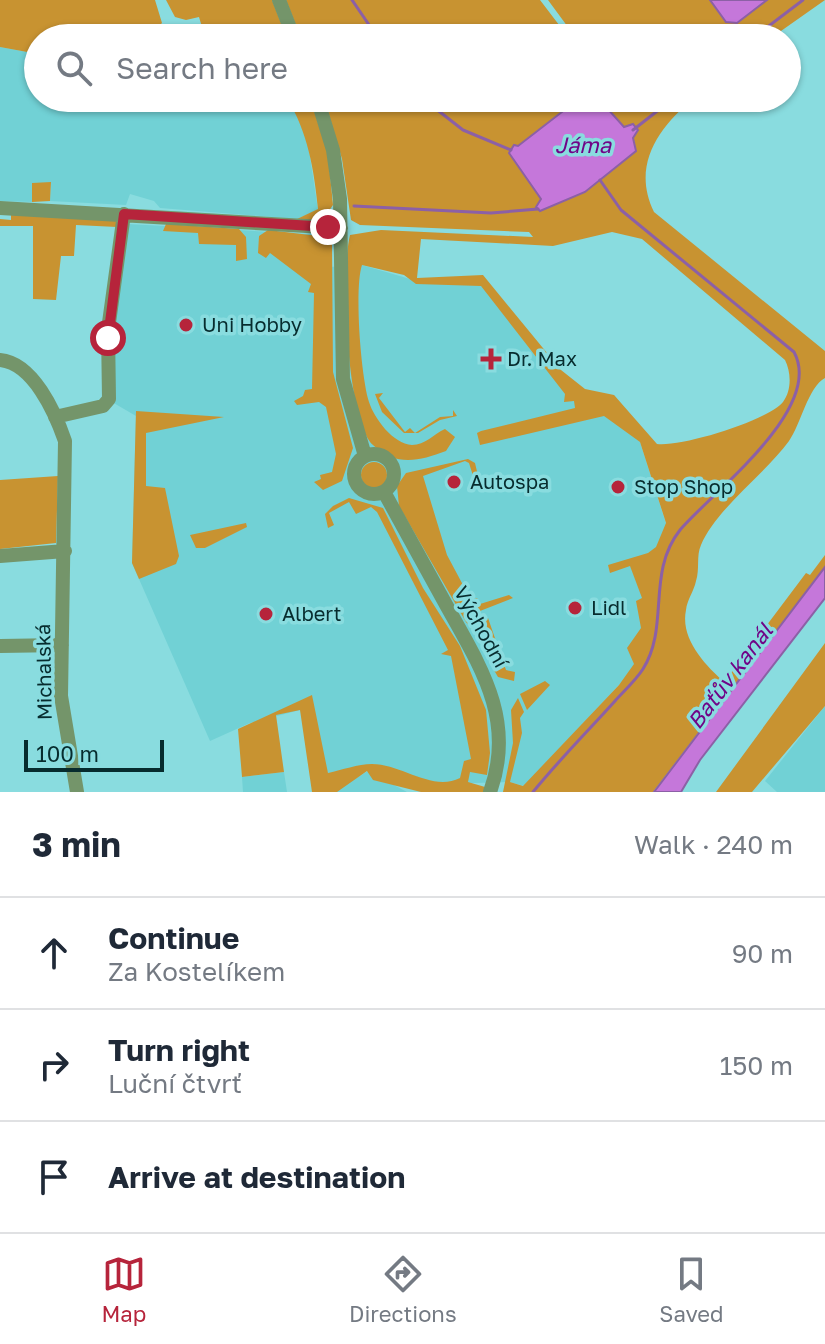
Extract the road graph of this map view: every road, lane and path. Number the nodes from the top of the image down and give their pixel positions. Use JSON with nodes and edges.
{"nodes":[{"id":1,"x":279,"y":0,"type":"edge"},
{"id":2,"x":288,"y":24,"type":"edge"},
{"id":3,"x":321,"y":112,"type":"edge"},
{"id":4,"x":0,"y":208,"type":"edge"},
{"id":5,"x":124,"y":214,"type":"junction"},
{"id":6,"x":341,"y":228,"type":"junction"},
{"id":7,"x":0,"y":360,"type":"edge"},
{"id":8,"x":55,"y":417,"type":"junction"},
{"id":9,"x":365,"y":456,"type":"junction"},
{"id":10,"x":384,"y":492,"type":"junction"},
{"id":11,"x":65,"y":551,"type":"junction"},
{"id":12,"x":0,"y":556,"type":"edge"},
{"id":13,"x":62,"y":645,"type":"junction"},
{"id":14,"x":0,"y":646,"type":"edge"},
{"id":15,"x":77,"y":792,"type":"edge"},
{"id":16,"x":490,"y":792,"type":"edge"}],
"edges":[{"from":1,"to":2,"type":"street"},
{"from":3,"to":6,"type":"street"},
{"from":4,"to":5,"type":"street"},
{"from":5,"to":6,"type":"street"},
{"from":5,"to":8,"type":"street"},
{"from":6,"to":9,"type":"street"},
{"from":7,"to":8,"type":"street","name":"Michalská"},
{"from":8,"to":11,"type":"street","name":"Michalská"},
{"from":9,"to":10,"type":"street"},
{"from":9,"to":10,"type":"street"},
{"from":10,"to":16,"type":"street","name":"Východní"},
{"from":11,"to":12,"type":"street"},
{"from":11,"to":13,"type":"street","name":"Michalská"},
{"from":13,"to":14,"type":"street"},
{"from":13,"to":15,"type":"street","name":"Michalská"}]}
